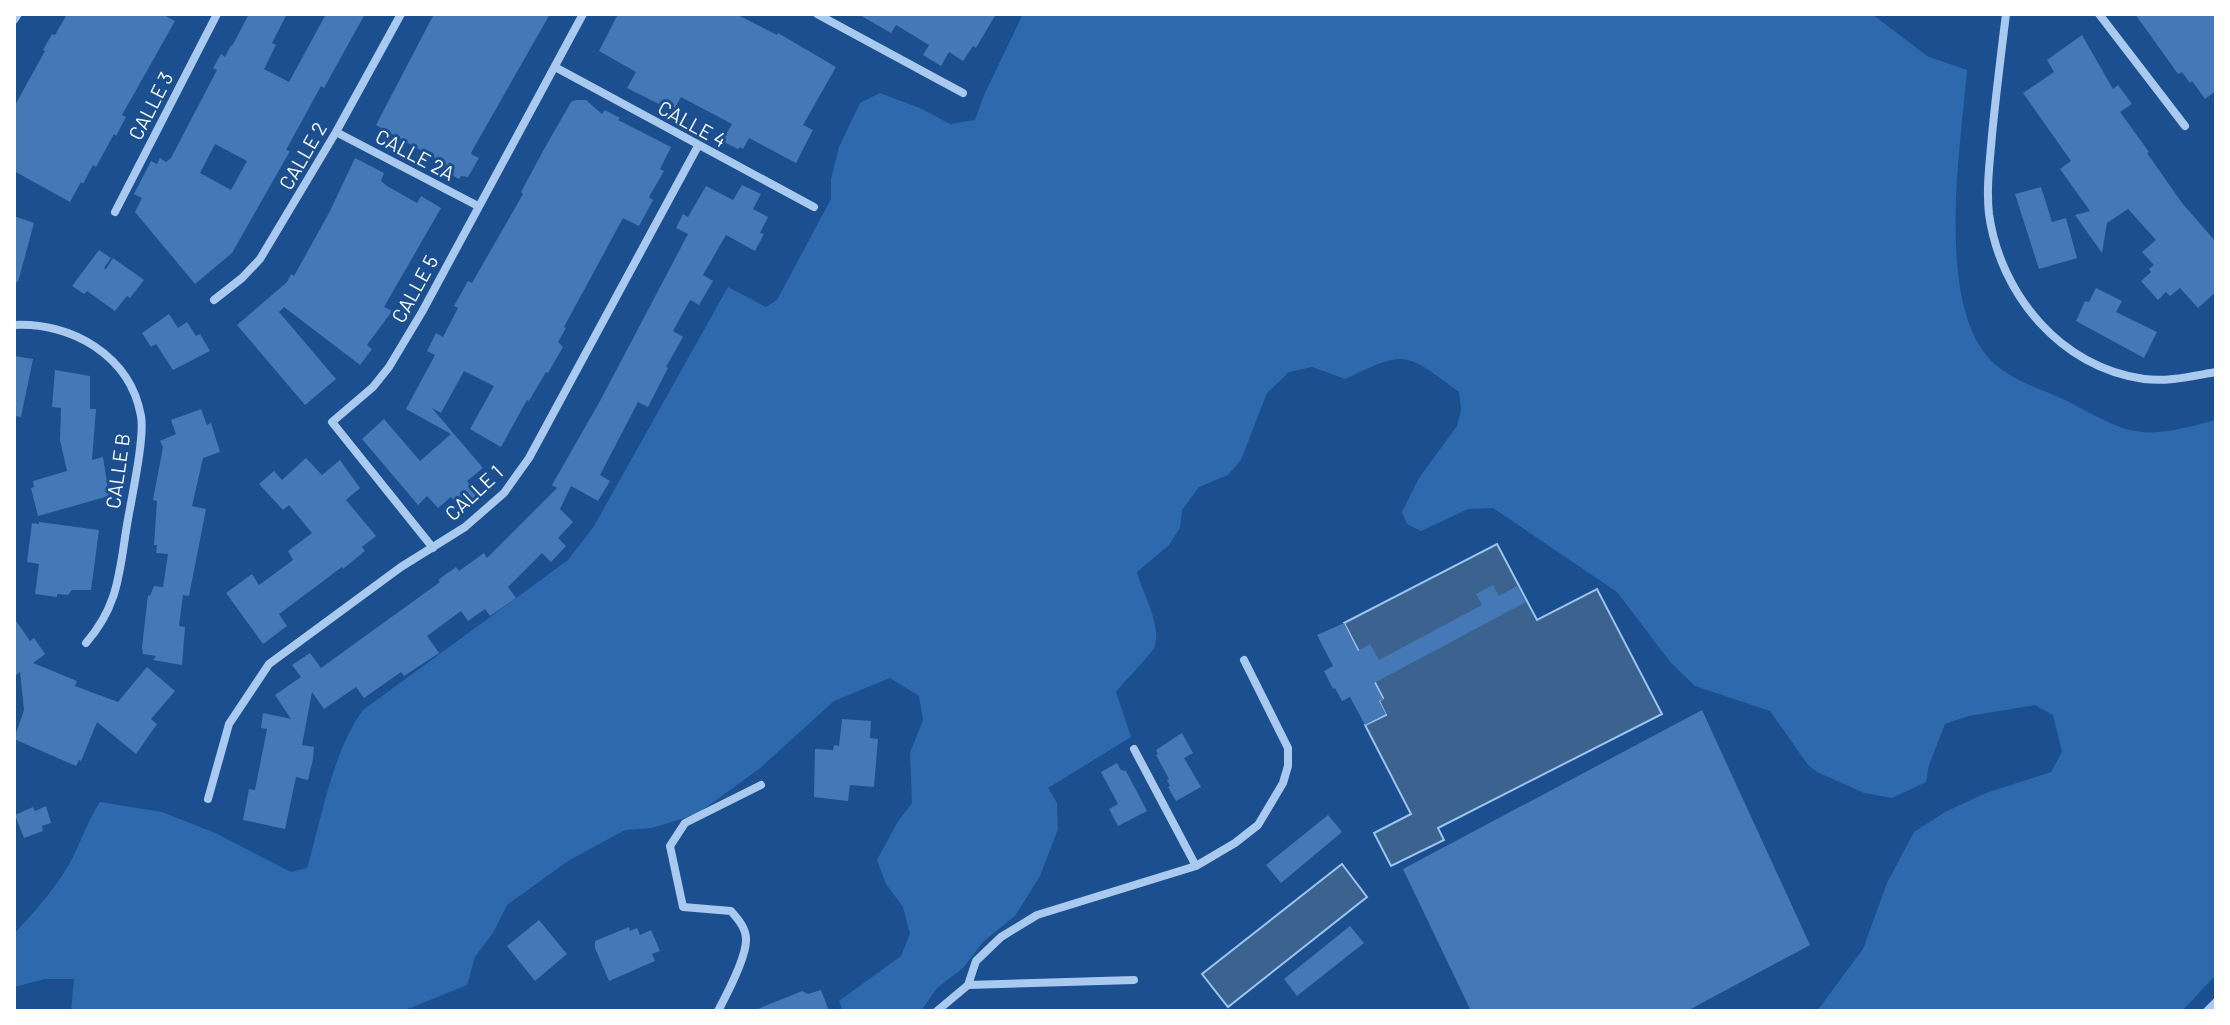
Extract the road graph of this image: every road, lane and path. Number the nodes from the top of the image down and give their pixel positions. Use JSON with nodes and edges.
{"nodes":[{"id":1,"x":18,"y":14,"type":"edge"},
{"id":2,"x":217,"y":14,"type":"edge"},
{"id":3,"x":401,"y":14,"type":"edge"},
{"id":4,"x":583,"y":14,"type":"edge"},
{"id":5,"x":817,"y":14,"type":"edge"},
{"id":6,"x":2006,"y":14,"type":"edge"},
{"id":7,"x":2099,"y":14,"type":"edge"},
{"id":8,"x":14,"y":20,"type":"edge"},
{"id":9,"x":555,"y":67,"type":"junction"},
{"id":10,"x":963,"y":93,"type":"dead end"},
{"id":11,"x":2185,"y":126,"type":"dead end"},
{"id":12,"x":336,"y":132,"type":"junction"},
{"id":13,"x":698,"y":146,"type":"junction"},
{"id":14,"x":478,"y":206,"type":"junction"},
{"id":15,"x":814,"y":207,"type":"dead end"},
{"id":16,"x":115,"y":212,"type":"dead end"},
{"id":17,"x":214,"y":300,"type":"dead end"},
{"id":18,"x":14,"y":325,"type":"edge"},
{"id":19,"x":2216,"y":372,"type":"edge"},
{"id":20,"x":433,"y":548,"type":"junction"},
{"id":21,"x":86,"y":643,"type":"dead end"},
{"id":22,"x":1244,"y":660,"type":"dead end"},
{"id":23,"x":1134,"y":749,"type":"dead end"},
{"id":24,"x":761,"y":785,"type":"dead end"},
{"id":25,"x":208,"y":799,"type":"dead end"},
{"id":26,"x":1196,"y":866,"type":"junction"},
{"id":27,"x":1134,"y":980,"type":"dead end"},
{"id":28,"x":968,"y":985,"type":"junction"},
{"id":29,"x":2216,"y":1002,"type":"edge"},
{"id":30,"x":718,"y":1011,"type":"edge"},
{"id":31,"x":937,"y":1011,"type":"edge"},
{"id":32,"x":2207,"y":1011,"type":"edge"}],
"edges":[{"from":1,"to":8,"type":"street"},
{"from":2,"to":16,"type":"street","name":"CALLE 3"},
{"from":3,"to":12,"type":"street","name":"CALLE 2"},
{"from":4,"to":9,"type":"street","name":"CALLE 5"},
{"from":5,"to":10,"type":"street"},
{"from":6,"to":19,"type":"street"},
{"from":7,"to":11,"type":"street"},
{"from":9,"to":13,"type":"street","name":"CALLE 4"},
{"from":9,"to":14,"type":"street","name":"CALLE 5"},
{"from":12,"to":14,"type":"street","name":"CALLE 2A"},
{"from":12,"to":17,"type":"street","name":"CALLE 2"},
{"from":13,"to":15,"type":"street","name":"CALLE 4"},
{"from":13,"to":20,"type":"street","name":"CALLE 1"},
{"from":14,"to":20,"type":"street","name":"CALLE 5"},
{"from":18,"to":21,"type":"street","name":"CALLE B"},
{"from":20,"to":25,"type":"street","name":"CALLE 1"},
{"from":22,"to":26,"type":"street"},
{"from":23,"to":26,"type":"street"},
{"from":24,"to":30,"type":"street"},
{"from":26,"to":28,"type":"street"},
{"from":27,"to":28,"type":"street"},
{"from":28,"to":31,"type":"street"},
{"from":29,"to":32,"type":"street"}]}
